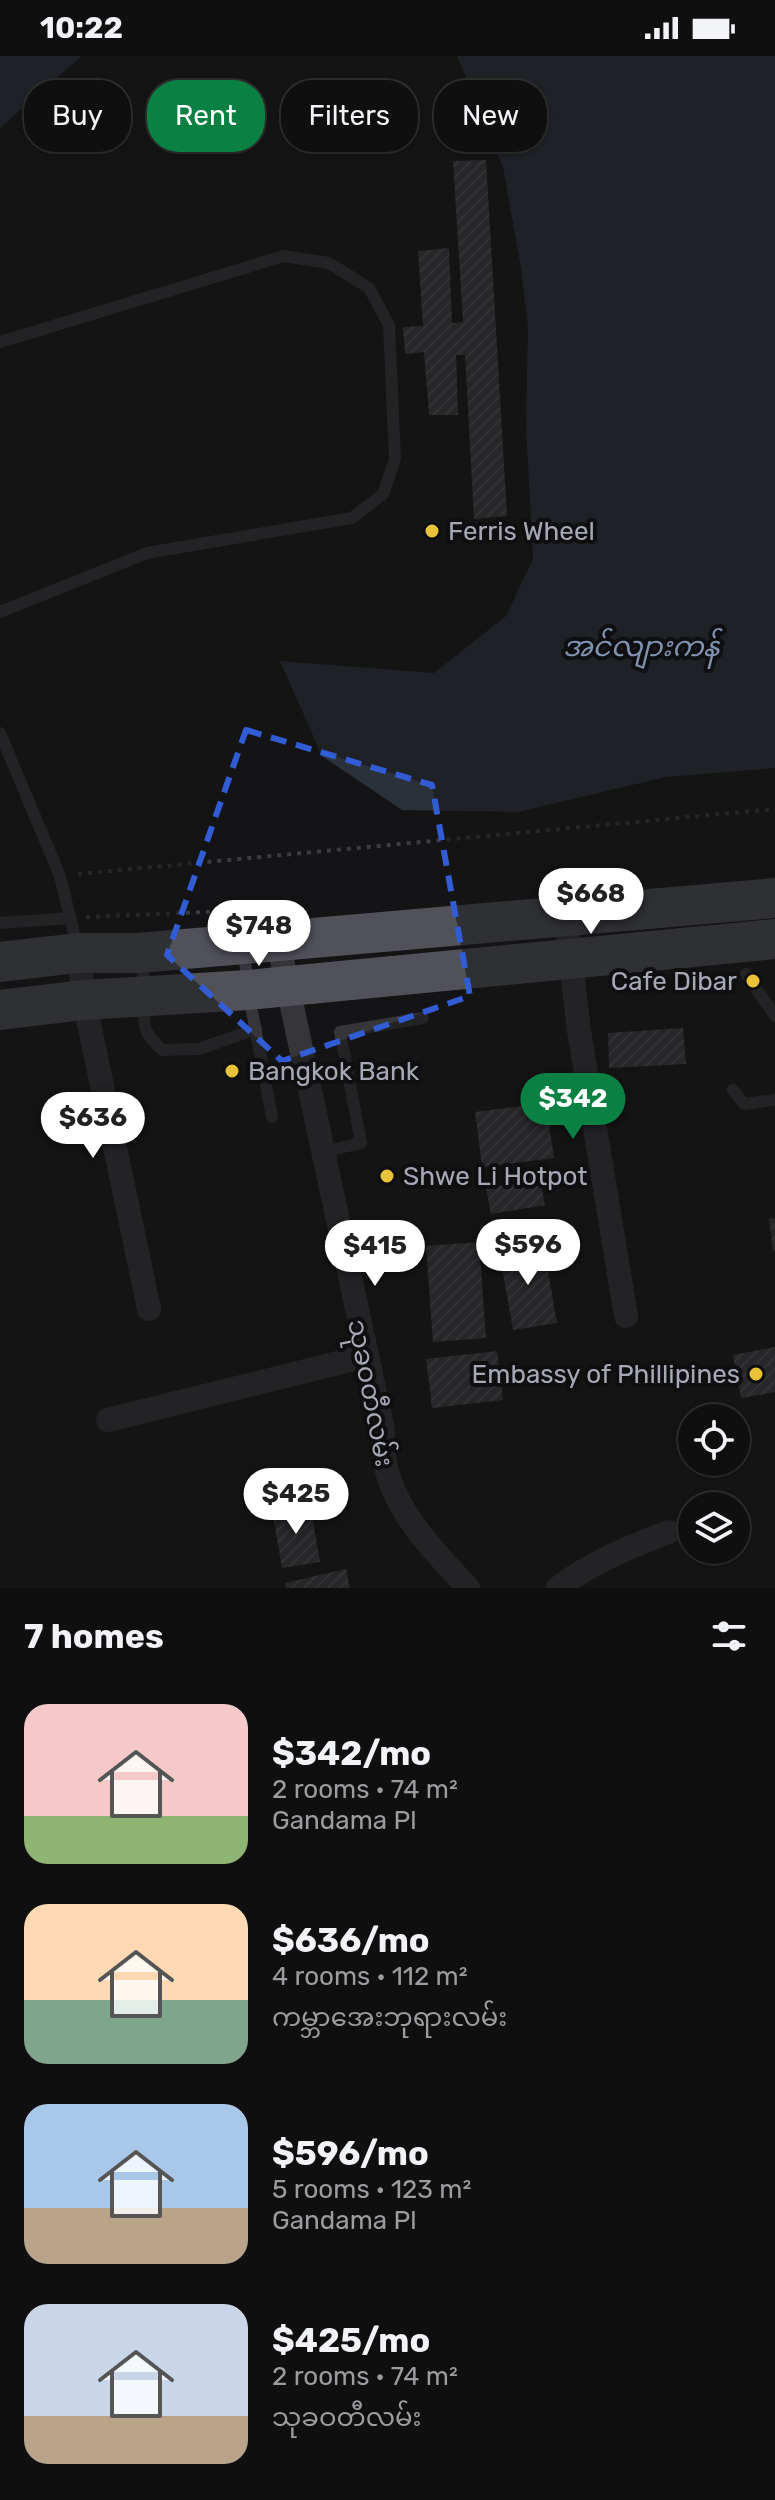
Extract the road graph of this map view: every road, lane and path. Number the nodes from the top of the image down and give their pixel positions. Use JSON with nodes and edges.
{"nodes":[{"id":1,"x":0,"y":342,"type":"edge"},
{"id":2,"x":0,"y":612,"type":"edge"},
{"id":3,"x":0,"y":733,"type":"edge"},
{"id":4,"x":775,"y":809,"type":"edge"},
{"id":5,"x":60,"y":876,"type":"junction"},
{"id":6,"x":775,"y":898,"type":"edge"},
{"id":7,"x":566,"y":917,"type":"junction"},
{"id":8,"x":0,"y":923,"type":"edge"},
{"id":9,"x":74,"y":936,"type":"junction"},
{"id":10,"x":775,"y":939,"type":"edge"},
{"id":11,"x":261,"y":943,"type":"junction"},
{"id":12,"x":139,"y":953,"type":"junction"},
{"id":13,"x":569,"y":959,"type":"junction"},
{"id":14,"x":0,"y":962,"type":"edge"},
{"id":15,"x":746,"y":974,"type":"dead end"},
{"id":16,"x":267,"y":988,"type":"junction"},
{"id":17,"x":145,"y":998,"type":"junction"},
{"id":18,"x":84,"y":1000,"type":"junction"},
{"id":19,"x":0,"y":1010,"type":"edge"},
{"id":20,"x":775,"y":1016,"type":"edge"},
{"id":21,"x":423,"y":1018,"type":"dead end"},
{"id":22,"x":256,"y":1029,"type":"junction"},
{"id":23,"x":733,"y":1090,"type":"dead end"},
{"id":24,"x":775,"y":1100,"type":"edge"},
{"id":25,"x":272,"y":1117,"type":"dead end"},
{"id":26,"x":322,"y":1152,"type":"junction"},
{"id":27,"x":149,"y":1309,"type":"dead end"},
{"id":28,"x":626,"y":1316,"type":"dead end"},
{"id":29,"x":366,"y":1356,"type":"junction"},
{"id":30,"x":108,"y":1420,"type":"dead end"},
{"id":31,"x":669,"y":1532,"type":"dead end"},
{"id":32,"x":468,"y":1588,"type":"edge"},
{"id":33,"x":558,"y":1588,"type":"edge"}],
"edges":[{"from":1,"to":2,"type":"lane"},
{"from":3,"to":5,"type":"lane"},
{"from":4,"to":5,"type":"path"},
{"from":5,"to":9,"type":"lane"},
{"from":6,"to":7,"type":"main road"},
{"from":7,"to":11,"type":"main road"},
{"from":7,"to":13,"type":"street"},
{"from":8,"to":9,"type":"lane"},
{"from":9,"to":12,"type":"main road"},
{"from":9,"to":14,"type":"main road"},
{"from":9,"to":18,"type":"street"},
{"from":10,"to":13,"type":"main road"},
{"from":11,"to":12,"type":"main road"},
{"from":11,"to":16,"type":"street","name":"သုခဝတီလမ်း"},
{"from":11,"to":16,"type":"lane"},
{"from":12,"to":17,"type":"lane"},
{"from":13,"to":16,"type":"main road"},
{"from":13,"to":28,"type":"street"},
{"from":15,"to":20,"type":"lane"},
{"from":16,"to":17,"type":"main road"},
{"from":16,"to":22,"type":"lane"},
{"from":16,"to":26,"type":"street","name":"သုခဝတီလမ်း"},
{"from":17,"to":18,"type":"main road"},
{"from":17,"to":22,"type":"lane"},
{"from":18,"to":19,"type":"main road"},
{"from":18,"to":27,"type":"street"},
{"from":21,"to":26,"type":"lane"},
{"from":22,"to":25,"type":"lane"},
{"from":23,"to":24,"type":"lane"},
{"from":26,"to":29,"type":"street","name":"သုခဝတီလမ်း"},
{"from":29,"to":30,"type":"street"},
{"from":29,"to":32,"type":"street","name":"သုခဝတီလမ်း"},
{"from":31,"to":33,"type":"street"}]}
